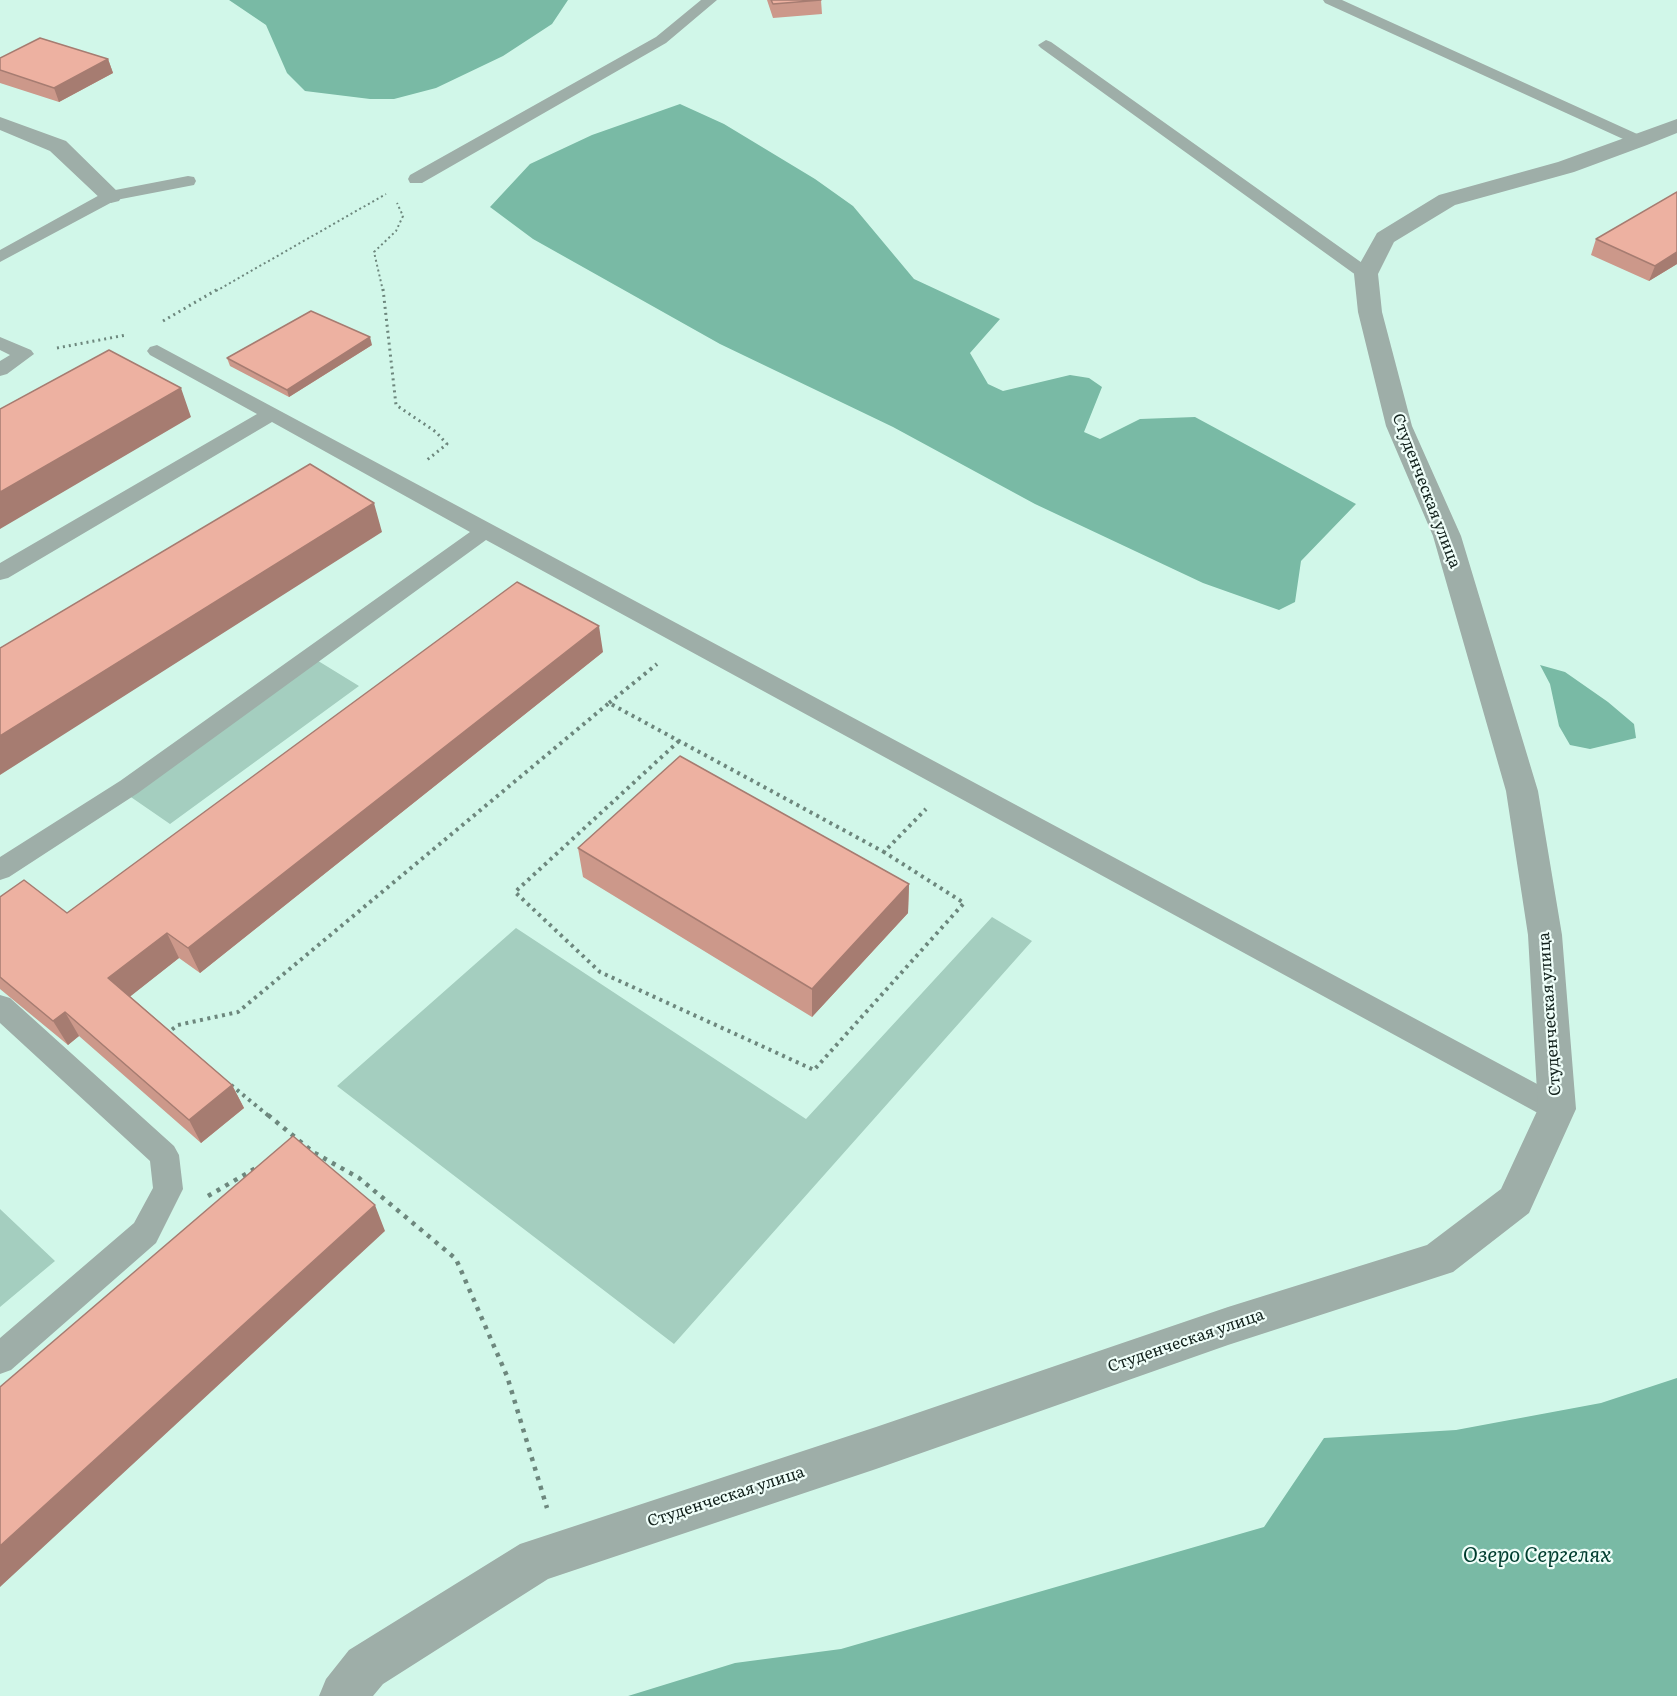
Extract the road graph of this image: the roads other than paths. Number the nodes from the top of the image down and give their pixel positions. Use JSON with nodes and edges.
{"nodes":[{"id":1,"x":710,"y":0,"type":"edge"},
{"id":2,"x":1330,"y":0,"type":"edge"},
{"id":3,"x":1047,"y":45,"type":"dead end"},
{"id":4,"x":0,"y":123,"type":"edge"},
{"id":5,"x":1677,"y":124,"type":"edge"},
{"id":6,"x":1640,"y":141,"type":"junction"},
{"id":7,"x":416,"y":179,"type":"road end"},
{"id":8,"x":188,"y":182,"type":"dead end"},
{"id":9,"x":111,"y":196,"type":"junction"},
{"id":10,"x":0,"y":257,"type":"edge"},
{"id":11,"x":1366,"y":274,"type":"junction"},
{"id":12,"x":0,"y":343,"type":"edge"},
{"id":13,"x":157,"y":351,"type":"dead end"},
{"id":14,"x":0,"y":370,"type":"edge"},
{"id":15,"x":272,"y":414,"type":"junction"},
{"id":16,"x":485,"y":531,"type":"junction"},
{"id":17,"x":0,"y":573,"type":"edge"},
{"id":18,"x":0,"y":870,"type":"edge"},
{"id":19,"x":0,"y":1006,"type":"edge"},
{"id":20,"x":1557,"y":1109,"type":"junction"},
{"id":21,"x":0,"y":1359,"type":"edge"},
{"id":22,"x":344,"y":1696,"type":"edge"}],
"edges":[{"from":1,"to":7,"type":"lane"},
{"from":2,"to":6,"type":"lane"},
{"from":3,"to":11,"type":"lane"},
{"from":4,"to":9,"type":"street"},
{"from":5,"to":6,"type":"street"},
{"from":6,"to":11,"type":"street"},
{"from":8,"to":9,"type":"lane"},
{"from":9,"to":10,"type":"lane"},
{"from":11,"to":20,"type":"street","name":"Студенческая улица"},
{"from":12,"to":14,"type":"lane"},
{"from":13,"to":15,"type":"lane"},
{"from":15,"to":16,"type":"lane"},
{"from":15,"to":17,"type":"lane"},
{"from":16,"to":18,"type":"lane"},
{"from":16,"to":20,"type":"lane"},
{"from":19,"to":21,"type":"lane"},
{"from":20,"to":22,"type":"street","name":"Студенческая улица"}]}
